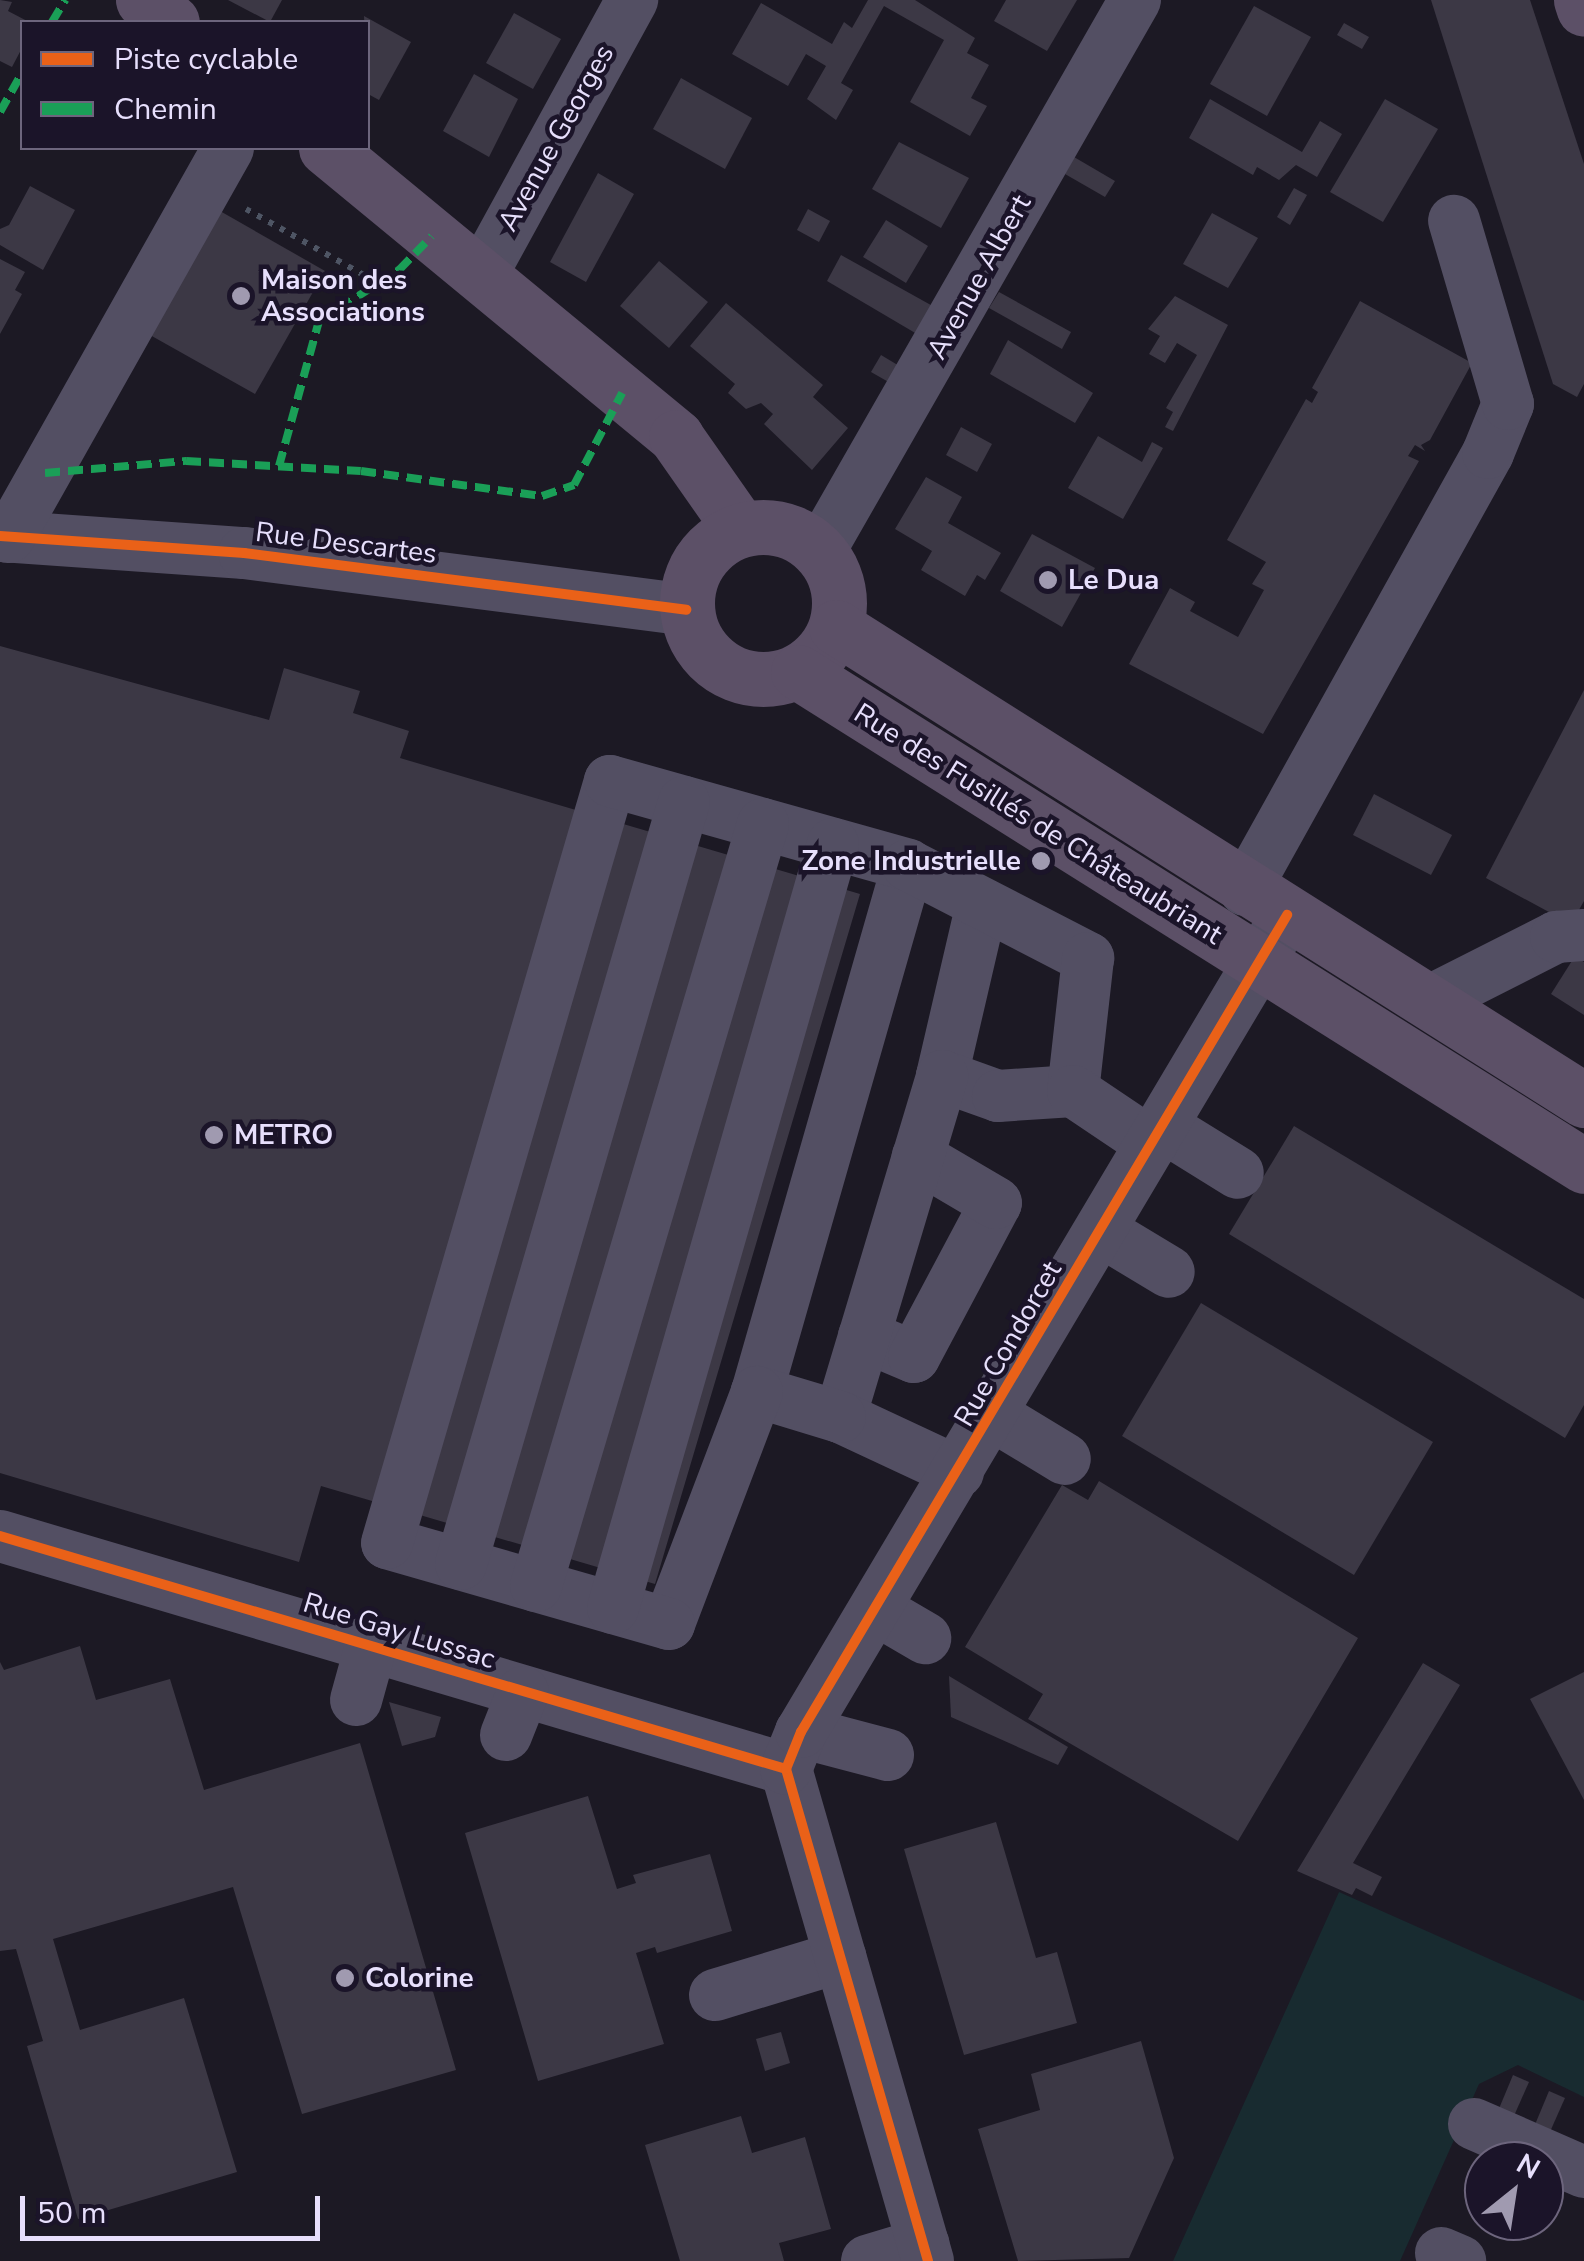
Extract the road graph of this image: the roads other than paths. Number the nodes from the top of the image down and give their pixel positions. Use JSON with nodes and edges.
{"nodes":[{"id":1,"x":143,"y":0,"type":"edge"},
{"id":2,"x":632,"y":0,"type":"edge"},
{"id":3,"x":1135,"y":0,"type":"edge"},
{"id":4,"x":1581,"y":0,"type":"edge"},
{"id":5,"x":1584,"y":9,"type":"edge"},
{"id":6,"x":169,"y":20,"type":"edge"},
{"id":7,"x":328,"y":150,"type":"edge"},
{"id":8,"x":217,"y":167,"type":"edge"},
{"id":9,"x":1454,"y":221,"type":"dead end"},
{"id":10,"x":481,"y":276,"type":"junction"},
{"id":11,"x":741,"y":530,"type":"junction"},
{"id":12,"x":4,"y":537,"type":"edge"},
{"id":13,"x":819,"y":552,"type":"junction"},
{"id":14,"x":686,"y":610,"type":"junction"},
{"id":15,"x":836,"y":627,"type":"junction"},
{"id":16,"x":798,"y":672,"type":"junction"},
{"id":17,"x":684,"y":802,"type":"junction"},
{"id":18,"x":763,"y":824,"type":"junction"},
{"id":19,"x":834,"y":844,"type":"junction"},
{"id":20,"x":908,"y":865,"type":"junction"},
{"id":21,"x":1266,"y":902,"type":"junction"},
{"id":22,"x":982,"y":904,"type":"junction"},
{"id":23,"x":1584,"y":935,"type":"edge"},
{"id":24,"x":1259,"y":962,"type":"junction"},
{"id":25,"x":1428,"y":1002,"type":"junction"},
{"id":26,"x":942,"y":1076,"type":"junction"},
{"id":27,"x":1073,"y":1091,"type":"junction"},
{"id":28,"x":1584,"y":1100,"type":"edge"},
{"id":29,"x":1157,"y":1135,"type":"junction"},
{"id":30,"x":918,"y":1157,"type":"junction"},
{"id":31,"x":1584,"y":1166,"type":"edge"},
{"id":32,"x":1238,"y":1173,"type":"dead end"},
{"id":33,"x":1101,"y":1230,"type":"junction"},
{"id":34,"x":1168,"y":1272,"type":"dead end"},
{"id":35,"x":864,"y":1336,"type":"junction"},
{"id":36,"x":757,"y":1392,"type":"junction"},
{"id":37,"x":992,"y":1416,"type":"junction"},
{"id":38,"x":840,"y":1418,"type":"junction"},
{"id":39,"x":1065,"y":1459,"type":"dead end"},
{"id":40,"x":958,"y":1472,"type":"junction"},
{"id":41,"x":0,"y":1536,"type":"edge"},
{"id":42,"x":461,"y":1564,"type":"junction"},
{"id":43,"x":536,"y":1586,"type":"junction"},
{"id":44,"x":613,"y":1608,"type":"junction"},
{"id":45,"x":877,"y":1610,"type":"junction"},
{"id":46,"x":925,"y":1638,"type":"dead end"},
{"id":47,"x":371,"y":1646,"type":"junction"},
{"id":48,"x":356,"y":1700,"type":"dead end"},
{"id":49,"x":793,"y":1750,"type":"junction"},
{"id":50,"x":888,"y":1755,"type":"dead end"},
{"id":51,"x":840,"y":1958,"type":"junction"},
{"id":52,"x":716,"y":1995,"type":"dead end"},
{"id":53,"x":1474,"y":2124,"type":"dead end"},
{"id":54,"x":1584,"y":2172,"type":"edge"},
{"id":55,"x":926,"y":2252,"type":"edge"},
{"id":56,"x":867,"y":2261,"type":"edge"}],
"edges":[{"from":1,"to":6,"type":"main road"},
{"from":2,"to":10,"type":"street","name":"Avenue Georges"},
{"from":3,"to":13,"type":"street","name":"Avenue Albert"},
{"from":4,"to":5,"type":"main road"},
{"from":7,"to":10,"type":"main road"},
{"from":8,"to":12,"type":"street"},
{"from":9,"to":21,"type":"street","name":"Rue Condorcet"},
{"from":10,"to":11,"type":"main road"},
{"from":11,"to":13,"type":"main road"},
{"from":11,"to":14,"type":"main road"},
{"from":12,"to":14,"type":"street","name":"Rue Descartes"},
{"from":13,"to":15,"type":"main road"},
{"from":14,"to":16,"type":"main road"},
{"from":15,"to":16,"type":"main road"},
{"from":15,"to":21,"type":"main road","name":"Rue des Fusillés de Châteaubriant"},
{"from":16,"to":24,"type":"main road","name":"Rue des Fusillés de Châteaubriant"},
{"from":17,"to":18,"type":"street"},
{"from":17,"to":42,"type":"street"},
{"from":17,"to":42,"type":"street"},
{"from":18,"to":19,"type":"street"},
{"from":18,"to":43,"type":"street"},
{"from":19,"to":20,"type":"street"},
{"from":19,"to":44,"type":"street"},
{"from":20,"to":22,"type":"street"},
{"from":20,"to":36,"type":"street"},
{"from":21,"to":24,"type":"street","name":"Rue Condorcet"},
{"from":21,"to":25,"type":"main road","name":"Rue des Fusillés de Châteaubriant"},
{"from":22,"to":26,"type":"street"},
{"from":22,"to":27,"type":"street"},
{"from":23,"to":25,"type":"street"},
{"from":24,"to":29,"type":"street","name":"Rue Condorcet"},
{"from":24,"to":31,"type":"main road","name":"Rue des Fusillés de Châteaubriant"},
{"from":25,"to":28,"type":"main road","name":"Rue des Fusillés de Châteaubriant"},
{"from":26,"to":27,"type":"street"},
{"from":26,"to":30,"type":"street"},
{"from":27,"to":29,"type":"street"},
{"from":29,"to":32,"type":"street"},
{"from":29,"to":33,"type":"street","name":"Rue Condorcet"},
{"from":30,"to":35,"type":"street"},
{"from":30,"to":35,"type":"street"},
{"from":33,"to":34,"type":"street"},
{"from":33,"to":37,"type":"street","name":"Rue Condorcet"},
{"from":35,"to":38,"type":"street"},
{"from":36,"to":38,"type":"street"},
{"from":36,"to":44,"type":"street"},
{"from":37,"to":39,"type":"street"},
{"from":37,"to":40,"type":"street","name":"Rue Condorcet"},
{"from":38,"to":40,"type":"street"},
{"from":40,"to":45,"type":"street","name":"Rue Condorcet"},
{"from":41,"to":47,"type":"street","name":"Rue Gay Lussac"},
{"from":42,"to":43,"type":"street"},
{"from":43,"to":44,"type":"street"},
{"from":45,"to":46,"type":"street"},
{"from":45,"to":49,"type":"street","name":"Rue Condorcet"},
{"from":47,"to":48,"type":"street"},
{"from":47,"to":49,"type":"street","name":"Rue Gay Lussac"},
{"from":49,"to":50,"type":"street","name":"Rue Gay Lussac"},
{"from":49,"to":51,"type":"street"},
{"from":51,"to":52,"type":"street"},
{"from":51,"to":55,"type":"street"},
{"from":53,"to":54,"type":"street"},
{"from":55,"to":56,"type":"street"}]}
